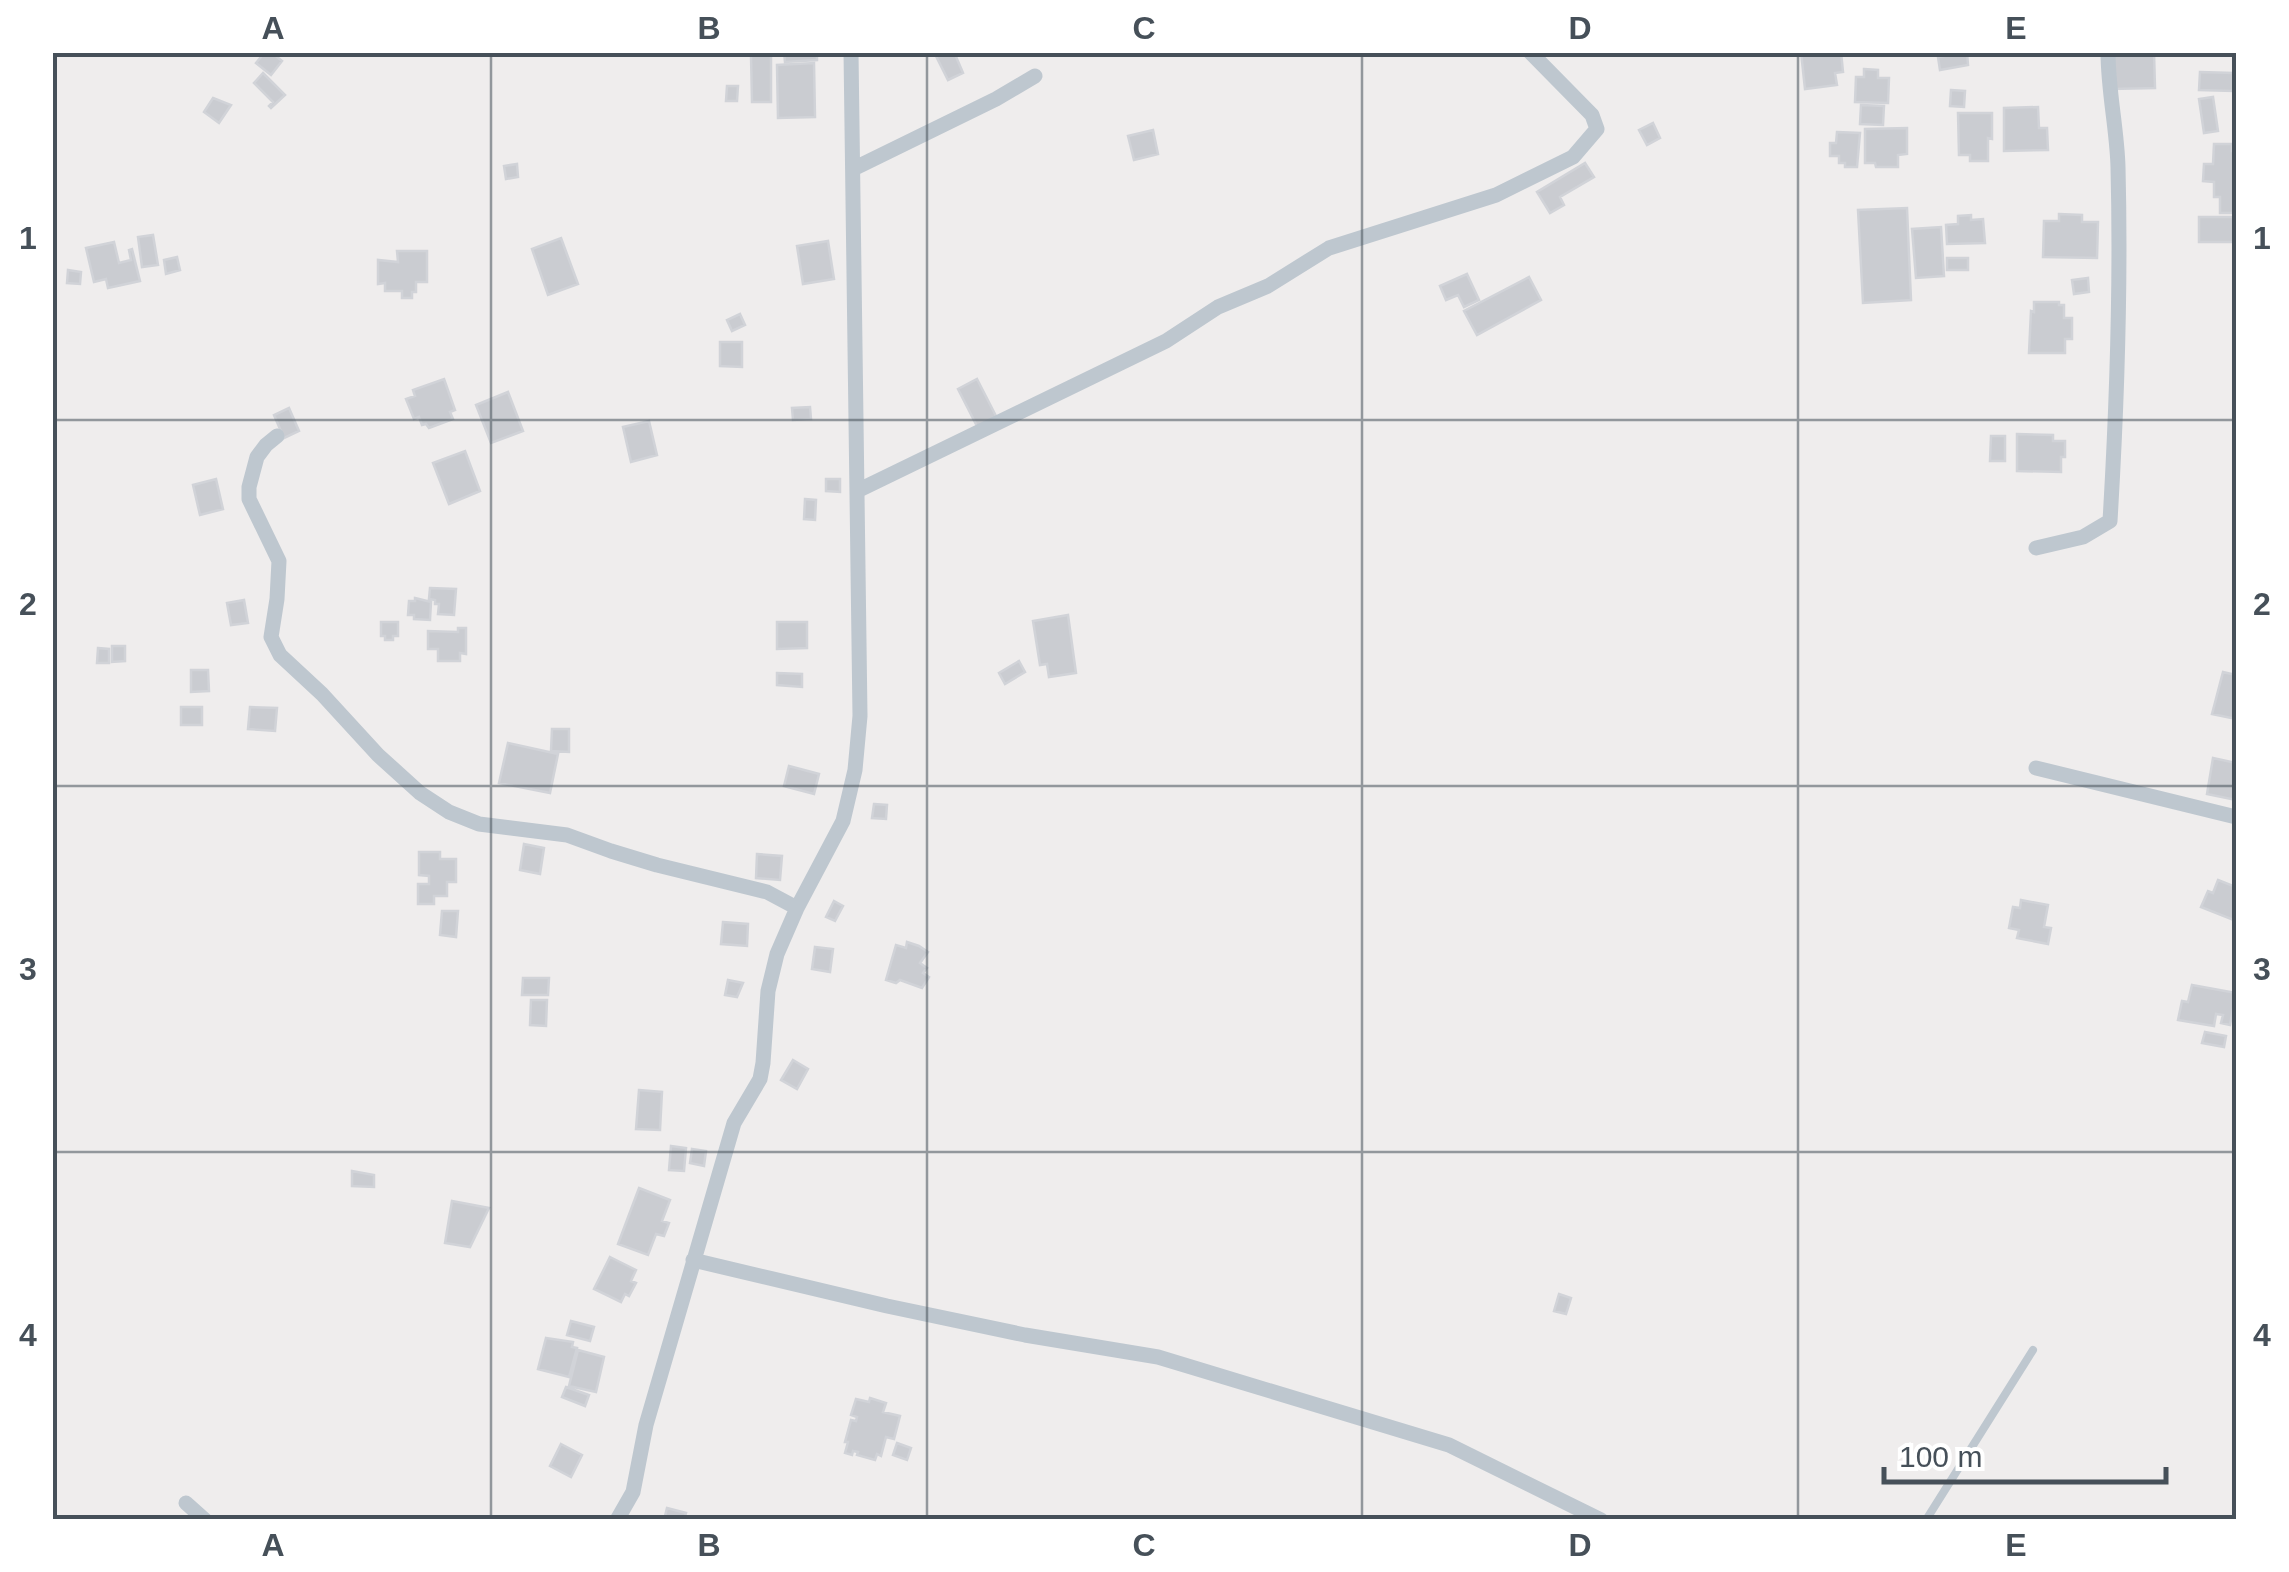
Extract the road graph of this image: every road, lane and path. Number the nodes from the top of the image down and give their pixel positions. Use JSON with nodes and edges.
{"nodes":[{"id":1,"x":851,"y":52,"type":"edge"},
{"id":2,"x":1530,"y":52,"type":"edge"},
{"id":3,"x":2108,"y":52,"type":"edge"},
{"id":4,"x":1035,"y":76,"type":"dead end"},
{"id":5,"x":853,"y":169,"type":"junction"},
{"id":6,"x":277,"y":436,"type":"dead end"},
{"id":7,"x":857,"y":491,"type":"junction"},
{"id":8,"x":2036,"y":548,"type":"dead end"},
{"id":9,"x":2036,"y":768,"type":"dead end"},
{"id":10,"x":2236,"y":817,"type":"edge"},
{"id":11,"x":798,"y":908,"type":"junction"},
{"id":12,"x":693,"y":1260,"type":"junction"},
{"id":13,"x":2032,"y":1350,"type":"dead end"},
{"id":14,"x":186,"y":1502,"type":"dead end"},
{"id":15,"x":205,"y":1520,"type":"edge"},
{"id":16,"x":617,"y":1520,"type":"edge"},
{"id":17,"x":1600,"y":1520,"type":"edge"},
{"id":18,"x":1926,"y":1520,"type":"edge"}],
"edges":[{"from":1,"to":5,"type":"street"},
{"from":2,"to":7,"type":"street"},
{"from":3,"to":8,"type":"street"},
{"from":4,"to":5,"type":"street"},
{"from":5,"to":7,"type":"street"},
{"from":6,"to":11,"type":"street"},
{"from":7,"to":11,"type":"street"},
{"from":9,"to":10,"type":"street"},
{"from":11,"to":12,"type":"street"},
{"from":12,"to":16,"type":"street"},
{"from":12,"to":17,"type":"street"},
{"from":13,"to":18,"type":"lane"},
{"from":14,"to":15,"type":"street"}]}
